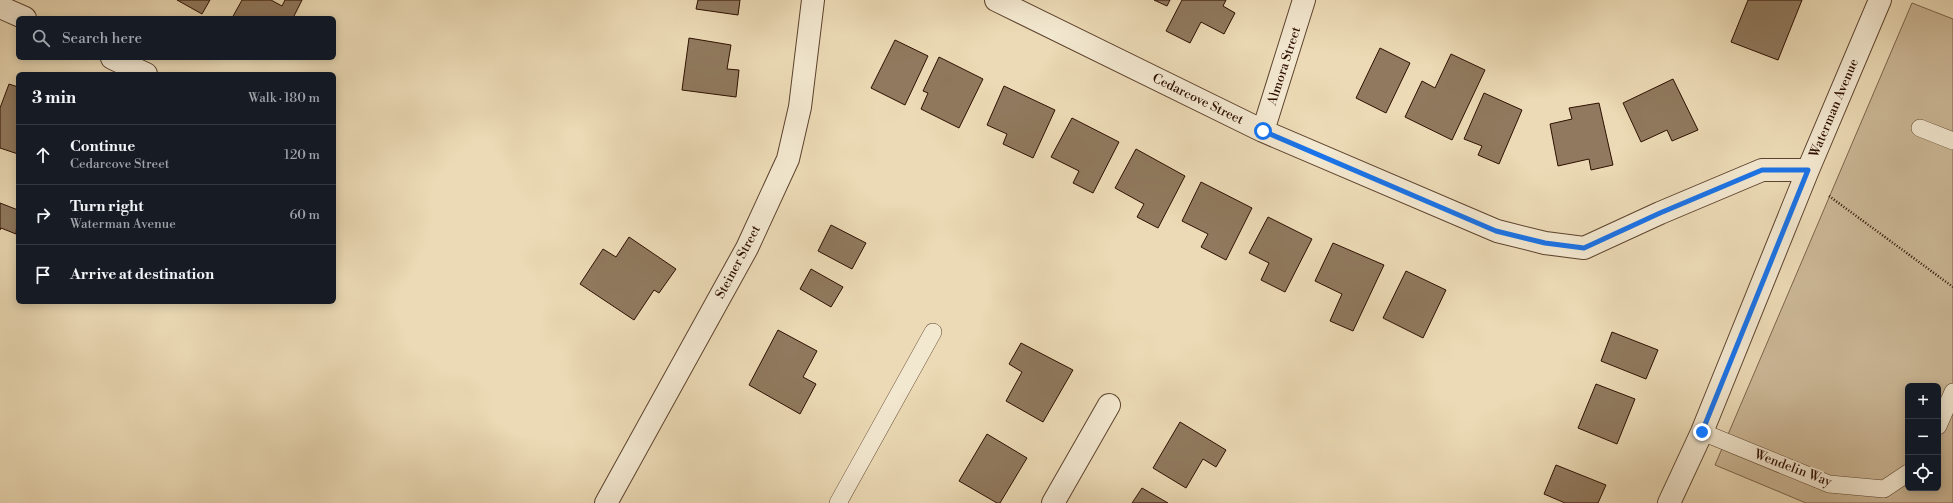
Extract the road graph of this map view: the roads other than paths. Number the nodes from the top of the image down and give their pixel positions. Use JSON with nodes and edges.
{"nodes":[{"id":1,"x":813,"y":0,"type":"edge"},
{"id":2,"x":996,"y":0,"type":"edge"},
{"id":3,"x":1304,"y":0,"type":"edge"},
{"id":4,"x":1880,"y":0,"type":"edge"},
{"id":5,"x":0,"y":7,"type":"edge"},
{"id":6,"x":20,"y":16,"type":"edge"},
{"id":7,"x":116,"y":60,"type":"edge"},
{"id":8,"x":142,"y":72,"type":"edge"},
{"id":9,"x":1920,"y":128,"type":"dead end"},
{"id":10,"x":1263,"y":131,"type":"junction"},
{"id":11,"x":1953,"y":141,"type":"edge"},
{"id":12,"x":1808,"y":170,"type":"junction"},
{"id":13,"x":933,"y":332,"type":"dead end"},
{"id":14,"x":1953,"y":392,"type":"edge"},
{"id":15,"x":1109,"y":405,"type":"dead end"},
{"id":16,"x":1941,"y":419,"type":"edge"},
{"id":17,"x":1702,"y":432,"type":"junction"},
{"id":18,"x":1905,"y":475,"type":"edge"},
{"id":19,"x":606,"y":503,"type":"edge"},
{"id":20,"x":838,"y":503,"type":"edge"},
{"id":21,"x":1053,"y":503,"type":"edge"},
{"id":22,"x":1669,"y":503,"type":"edge"}],
"edges":[{"from":1,"to":19,"type":"street","name":"Steiner Street"},
{"from":2,"to":10,"type":"street","name":"Cedarcove Street"},
{"from":3,"to":10,"type":"street","name":"Almora Street"},
{"from":4,"to":12,"type":"street","name":"Waterman Avenue"},
{"from":5,"to":6,"type":"street"},
{"from":7,"to":8,"type":"street"},
{"from":9,"to":11,"type":"lane"},
{"from":10,"to":12,"type":"street","name":"Cedarcove Street"},
{"from":12,"to":17,"type":"street","name":"Waterman Avenue"},
{"from":13,"to":20,"type":"lane"},
{"from":14,"to":16,"type":"lane"},
{"from":15,"to":21,"type":"street"},
{"from":17,"to":18,"type":"lane","name":"Wendelin Way"},
{"from":17,"to":22,"type":"street","name":"Waterman Avenue"}]}
